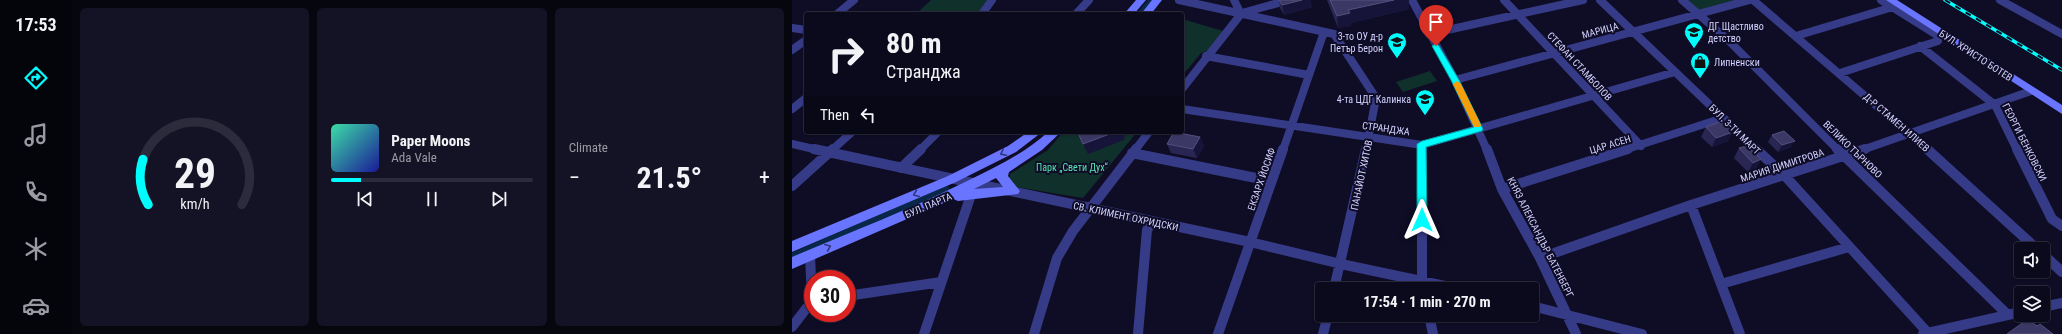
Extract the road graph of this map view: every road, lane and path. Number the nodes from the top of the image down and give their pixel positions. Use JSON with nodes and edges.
{"nodes":[{"id":1,"x":854,"y":0,"type":"edge"},
{"id":2,"x":992,"y":0,"type":"edge"},
{"id":3,"x":1089,"y":0,"type":"edge"},
{"id":4,"x":1141,"y":0,"type":"edge"},
{"id":5,"x":1157,"y":0,"type":"edge"},
{"id":6,"x":1179,"y":0,"type":"edge"},
{"id":7,"x":1234,"y":0,"type":"edge"},
{"id":8,"x":1289,"y":0,"type":"edge"},
{"id":9,"x":1412,"y":0,"type":"edge"},
{"id":10,"x":1504,"y":0,"type":"edge"},
{"id":11,"x":1583,"y":0,"type":"edge"},
{"id":12,"x":1600,"y":0,"type":"edge"},
{"id":13,"x":1682,"y":0,"type":"edge"},
{"id":14,"x":1751,"y":0,"type":"edge"},
{"id":15,"x":1881,"y":0,"type":"edge"},
{"id":16,"x":2000,"y":0,"type":"edge"},
{"id":17,"x":1896,"y":3,"type":"edge"},
{"id":18,"x":840,"y":12,"type":"edge"},
{"id":19,"x":983,"y":12,"type":"edge"},
{"id":20,"x":1078,"y":12,"type":"edge"},
{"id":21,"x":1132,"y":12,"type":"edge"},
{"id":22,"x":1148,"y":12,"type":"edge"},
{"id":23,"x":1241,"y":14,"type":"junction"},
{"id":24,"x":1698,"y":14,"type":"junction"},
{"id":25,"x":1518,"y":15,"type":"junction"},
{"id":26,"x":792,"y":28,"type":"edge"},
{"id":27,"x":804,"y":30,"type":"edge"},
{"id":28,"x":1324,"y":32,"type":"junction"},
{"id":29,"x":1633,"y":32,"type":"junction"},
{"id":30,"x":1429,"y":34,"type":"junction"},
{"id":31,"x":2062,"y":34,"type":"edge"},
{"id":32,"x":1796,"y":36,"type":"junction"},
{"id":33,"x":804,"y":41,"type":"edge"},
{"id":34,"x":1920,"y":46,"type":"junction"},
{"id":35,"x":792,"y":50,"type":"edge"},
{"id":36,"x":1553,"y":53,"type":"junction"},
{"id":37,"x":1206,"y":56,"type":"junction"},
{"id":38,"x":1675,"y":72,"type":"junction"},
{"id":39,"x":1840,"y":73,"type":"junction"},
{"id":40,"x":1309,"y":75,"type":"junction"},
{"id":41,"x":1455,"y":80,"type":"junction"},
{"id":42,"x":1184,"y":86,"type":"edge"},
{"id":43,"x":2031,"y":90,"type":"junction"},
{"id":44,"x":1593,"y":95,"type":"junction"},
{"id":45,"x":804,"y":100,"type":"edge"},
{"id":46,"x":2062,"y":101,"type":"edge"},
{"id":47,"x":1994,"y":104,"type":"junction"},
{"id":48,"x":792,"y":109,"type":"edge"},
{"id":49,"x":1184,"y":109,"type":"edge"},
{"id":50,"x":2062,"y":110,"type":"edge"},
{"id":51,"x":1723,"y":118,"type":"junction"},
{"id":52,"x":1291,"y":126,"type":"junction"},
{"id":53,"x":1479,"y":129,"type":"junction"},
{"id":54,"x":1910,"y":133,"type":"junction"},
{"id":55,"x":850,"y":134,"type":"edge"},
{"id":56,"x":936,"y":134,"type":"edge"},
{"id":57,"x":1033,"y":134,"type":"edge"},
{"id":58,"x":1053,"y":134,"type":"edge"},
{"id":59,"x":1147,"y":134,"type":"edge"},
{"id":60,"x":1369,"y":137,"type":"junction"},
{"id":61,"x":792,"y":144,"type":"edge"},
{"id":62,"x":1422,"y":144,"type":"junction"},
{"id":63,"x":1641,"y":146,"type":"junction"},
{"id":64,"x":829,"y":152,"type":"junction"},
{"id":65,"x":1132,"y":153,"type":"junction"},
{"id":66,"x":1844,"y":156,"type":"junction"},
{"id":67,"x":1006,"y":167,"type":"junction"},
{"id":68,"x":901,"y":168,"type":"junction"},
{"id":69,"x":1784,"y":176,"type":"junction"},
{"id":70,"x":952,"y":179,"type":"junction"},
{"id":71,"x":1272,"y":181,"type":"junction"},
{"id":72,"x":792,"y":186,"type":"edge"},
{"id":73,"x":973,"y":189,"type":"junction"},
{"id":74,"x":1502,"y":189,"type":"junction"},
{"id":75,"x":1014,"y":192,"type":"junction"},
{"id":76,"x":1691,"y":205,"type":"junction"},
{"id":77,"x":1090,"y":208,"type":"junction"},
{"id":78,"x":1152,"y":222,"type":"junction"},
{"id":79,"x":2062,"y":226,"type":"edge"},
{"id":80,"x":1250,"y":242,"type":"junction"},
{"id":81,"x":2029,"y":242,"type":"edge"},
{"id":82,"x":792,"y":247,"type":"edge"},
{"id":83,"x":1849,"y":247,"type":"junction"},
{"id":84,"x":810,"y":255,"type":"junction"},
{"id":85,"x":1540,"y":258,"type":"junction"},
{"id":86,"x":2050,"y":261,"type":"edge"},
{"id":87,"x":792,"y":262,"type":"edge"},
{"id":88,"x":1341,"y":264,"type":"junction"},
{"id":89,"x":811,"y":270,"type":"edge"},
{"id":90,"x":2062,"y":272,"type":"edge"},
{"id":91,"x":941,"y":282,"type":"junction"},
{"id":92,"x":1336,"y":282,"type":"edge"},
{"id":93,"x":1411,"y":282,"type":"edge"},
{"id":94,"x":1423,"y":282,"type":"edge"},
{"id":95,"x":1721,"y":284,"type":"junction"},
{"id":96,"x":856,"y":295,"type":"edge"},
{"id":97,"x":2062,"y":304,"type":"edge"},
{"id":98,"x":2050,"y":306,"type":"edge"},
{"id":99,"x":1539,"y":308,"type":"edge"},
{"id":100,"x":804,"y":312,"type":"edge"},
{"id":101,"x":2014,"y":314,"type":"edge"},
{"id":102,"x":1568,"y":315,"type":"junction"},
{"id":103,"x":2008,"y":315,"type":"junction"},
{"id":104,"x":1326,"y":322,"type":"edge"},
{"id":105,"x":1430,"y":322,"type":"edge"},
{"id":106,"x":792,"y":327,"type":"edge"},
{"id":107,"x":924,"y":334,"type":"edge"},
{"id":108,"x":1034,"y":334,"type":"edge"},
{"id":109,"x":1138,"y":334,"type":"edge"},
{"id":110,"x":1218,"y":334,"type":"edge"},
{"id":111,"x":1323,"y":334,"type":"edge"},
{"id":112,"x":1433,"y":334,"type":"edge"},
{"id":113,"x":1576,"y":334,"type":"edge"},
{"id":114,"x":1642,"y":334,"type":"edge"},
{"id":115,"x":1740,"y":334,"type":"edge"},
{"id":116,"x":1926,"y":334,"type":"edge"}],
"edges":[{"from":1,"to":18,"type":"street"},
{"from":2,"to":19,"type":"street"},
{"from":3,"to":20,"type":"street"},
{"from":4,"to":21,"type":"main road"},
{"from":5,"to":22,"type":"main road"},
{"from":6,"to":23,"type":"street"},
{"from":7,"to":23,"type":"street"},
{"from":8,"to":23,"type":"street"},
{"from":9,"to":30,"type":"street","name":"КНЯЗ АЛЕКСАНДЪР БАТЕНБЕРГ"},
{"from":10,"to":25,"type":"street","name":"СТЕФАН СТАМБОЛОВ"},
{"from":11,"to":25,"type":"street"},
{"from":12,"to":29,"type":"street","name":"БУЛ. 3-ТИ МАРТ"},
{"from":13,"to":24,"type":"street","name":"ВЕЛИКО ТЪРНОВО"},
{"from":14,"to":24,"type":"street","name":"МАРИЦА"},
{"from":14,"to":32,"type":"street","name":"Д-Р СТАМЕН ИЛИЕВ"},
{"from":15,"to":17,"type":"street"},
{"from":16,"to":31,"type":"street"},
{"from":17,"to":32,"type":"street"},
{"from":17,"to":34,"type":"street"},
{"from":17,"to":43,"type":"main road","name":"БУЛ. ХРИСТО БОТЕВ"},
{"from":17,"to":46,"type":"main road","name":"БУЛ. ХРИСТО БОТЕВ"},
{"from":23,"to":28,"type":"street"},
{"from":23,"to":37,"type":"street"},
{"from":24,"to":29,"type":"street","name":"МАРИЦА"},
{"from":24,"to":66,"type":"street","name":"ВЕЛИКО ТЪРНОВО"},
{"from":25,"to":30,"type":"street"},
{"from":25,"to":36,"type":"street","name":"СТЕФАН СТАМБОЛОВ"},
{"from":26,"to":27,"type":"street"},
{"from":28,"to":40,"type":"street","name":"ЕКЗАРХ ЙОСИФ"},
{"from":28,"to":60,"type":"street","name":"ПАНАЙОТ ХИТОВ"},
{"from":29,"to":36,"type":"street","name":"МАРИЦА"},
{"from":29,"to":38,"type":"street","name":"БУЛ. 3-ТИ МАРТ"},
{"from":30,"to":41,"type":"street","name":"КНЯЗ АЛЕКСАНДЪР БАТЕНБЕРГ"},
{"from":32,"to":39,"type":"street","name":"Д-Р СТАМЕН ИЛИЕВ"},
{"from":33,"to":35,"type":"street"},
{"from":34,"to":39,"type":"street"},
{"from":34,"to":47,"type":"street","name":"ГЕОРГИ БЕНКОВСКИ"},
{"from":36,"to":41,"type":"street","name":"МАРИЦА"},
{"from":36,"to":44,"type":"street","name":"СТЕФАН СТАМБОЛОВ"},
{"from":37,"to":40,"type":"street"},
{"from":37,"to":42,"type":"street"},
{"from":38,"to":44,"type":"street","name":"СТРАНДЖА"},
{"from":38,"to":51,"type":"street","name":"БУЛ. 3-ТИ МАРТ"},
{"from":39,"to":54,"type":"street","name":"Д-Р СТАМЕН ИЛИЕВ"},
{"from":40,"to":52,"type":"street","name":"ЕКЗАРХ ЙОСИФ"},
{"from":41,"to":53,"type":"street","name":"КНЯЗ АЛЕКСАНДЪР БАТЕНБЕРГ"},
{"from":43,"to":47,"type":"street","name":"МАРИЯ ДИМИТРОВА"},
{"from":43,"to":50,"type":"main road","name":"БУЛ. ХРИСТО БОТЕВ"},
{"from":44,"to":53,"type":"street","name":"СТРАНДЖА"},
{"from":44,"to":63,"type":"street","name":"СТЕФАН СТАМБОЛОВ"},
{"from":45,"to":48,"type":"street"},
{"from":47,"to":54,"type":"street","name":"МАРИЯ ДИМИТРОВА"},
{"from":47,"to":79,"type":"street","name":"ГЕОРГИ БЕНКОВСКИ"},
{"from":49,"to":52,"type":"street","name":"СТРАНДЖА"},
{"from":51,"to":63,"type":"street","name":"ЦАР АСЕН"},
{"from":51,"to":69,"type":"street","name":"БУЛ. 3-ТИ МАРТ"},
{"from":52,"to":60,"type":"street","name":"СТРАНДЖА"},
{"from":52,"to":71,"type":"street","name":"ЕКЗАРХ ЙОСИФ"},
{"from":53,"to":62,"type":"street","name":"СТРАНДЖА"},
{"from":53,"to":74,"type":"street","name":"КНЯЗ АЛЕКСАНДЪР БАТЕНБЕРГ"},
{"from":54,"to":66,"type":"street","name":"МАРИЯ ДИМИТРОВА"},
{"from":54,"to":81,"type":"street","name":"Д-Р СТАМЕН ИЛИЕВ"},
{"from":55,"to":64,"type":"street"},
{"from":56,"to":68,"type":"street"},
{"from":57,"to":70,"type":"main road","name":"БУЛ. ПАРТА","one_way":true},
{"from":58,"to":67,"type":"main road","name":"БУЛ. ПАРТА"},
{"from":59,"to":65,"type":"street"},
{"from":60,"to":62,"type":"street","name":"СТРАНДЖА"},
{"from":60,"to":88,"type":"street","name":"ПАНАЙОТ ХИТОВ"},
{"from":61,"to":64,"type":"street"},
{"from":62,"to":94,"type":"street"},
{"from":63,"to":74,"type":"street","name":"ЦАР АСЕН"},
{"from":64,"to":68,"type":"street"},
{"from":64,"to":72,"type":"street"},
{"from":65,"to":71,"type":"street"},
{"from":65,"to":77,"type":"street"},
{"from":66,"to":69,"type":"street","name":"МАРИЯ ДИМИТРОВА"},
{"from":66,"to":103,"type":"street","name":"ВЕЛИКО ТЪРНОВО"},
{"from":67,"to":73,"type":"main road","name":"БУЛ. ПАРТА"},
{"from":67,"to":75,"type":"main road"},
{"from":68,"to":70,"type":"street"},
{"from":69,"to":76,"type":"street","name":"МАРИЯ ДИМИТРОВА"},
{"from":69,"to":83,"type":"street","name":"БУЛ. 3-ТИ МАРТ"},
{"from":70,"to":73,"type":"street"},
{"from":70,"to":82,"type":"main road","name":"БУЛ. ПАРТА","one_way":true},
{"from":71,"to":80,"type":"street","name":"ЕКЗАРХ ЙОСИФ"},
{"from":73,"to":75,"type":"main road"},
{"from":84,"to":73,"type":"main road","name":"БУЛ. ПАРТА","one_way":true},
{"from":73,"to":91,"type":"street"},
{"from":74,"to":85,"type":"street","name":"КНЯЗ АЛЕКСАНДЪР БАТЕНБЕРГ"},
{"from":75,"to":77,"type":"street","name":"СВ. КЛИМЕНТ ОХРИДСКИ"},
{"from":76,"to":85,"type":"street","name":"МАРИЯ ДИМИТРОВА"},
{"from":76,"to":95,"type":"street"},
{"from":77,"to":78,"type":"street","name":"СВ. КЛИМЕНТ ОХРИДСКИ"},
{"from":77,"to":108,"type":"street"},
{"from":78,"to":80,"type":"street","name":"СВ. КЛИМЕНТ ОХРИДСКИ"},
{"from":78,"to":109,"type":"street"},
{"from":80,"to":88,"type":"street","name":"СВ. КЛИМЕНТ ОХРИДСКИ"},
{"from":80,"to":110,"type":"street","name":"ЕКЗАРХ ЙОСИФ"},
{"from":83,"to":95,"type":"street"},
{"from":83,"to":116,"type":"street","name":"БУЛ. 3-ТИ МАРТ"},
{"from":84,"to":87,"type":"main road","name":"БУЛ. ПАРТА"},
{"from":84,"to":89,"type":"street"},
{"from":85,"to":102,"type":"street","name":"КНЯЗ АЛЕКСАНДЪР БАТЕНБЕРГ"},
{"from":86,"to":90,"type":"street"},
{"from":88,"to":92,"type":"street","name":"ПАНАЙОТ ХИТОВ"},
{"from":88,"to":93,"type":"street","name":"СВ. КЛИМЕНТ ОХРИДСКИ"},
{"from":91,"to":96,"type":"street"},
{"from":91,"to":107,"type":"street"},
{"from":95,"to":115,"type":"street"},
{"from":97,"to":98,"type":"street"},
{"from":99,"to":102,"type":"street"},
{"from":100,"to":106,"type":"street"},
{"from":101,"to":103,"type":"street"},
{"from":102,"to":113,"type":"street","name":"КНЯЗ АЛЕКСАНДЪР БАТЕНБЕРГ"},
{"from":102,"to":114,"type":"street"},
{"from":103,"to":116,"type":"street"},
{"from":104,"to":111,"type":"street"},
{"from":105,"to":112,"type":"street"}]}
